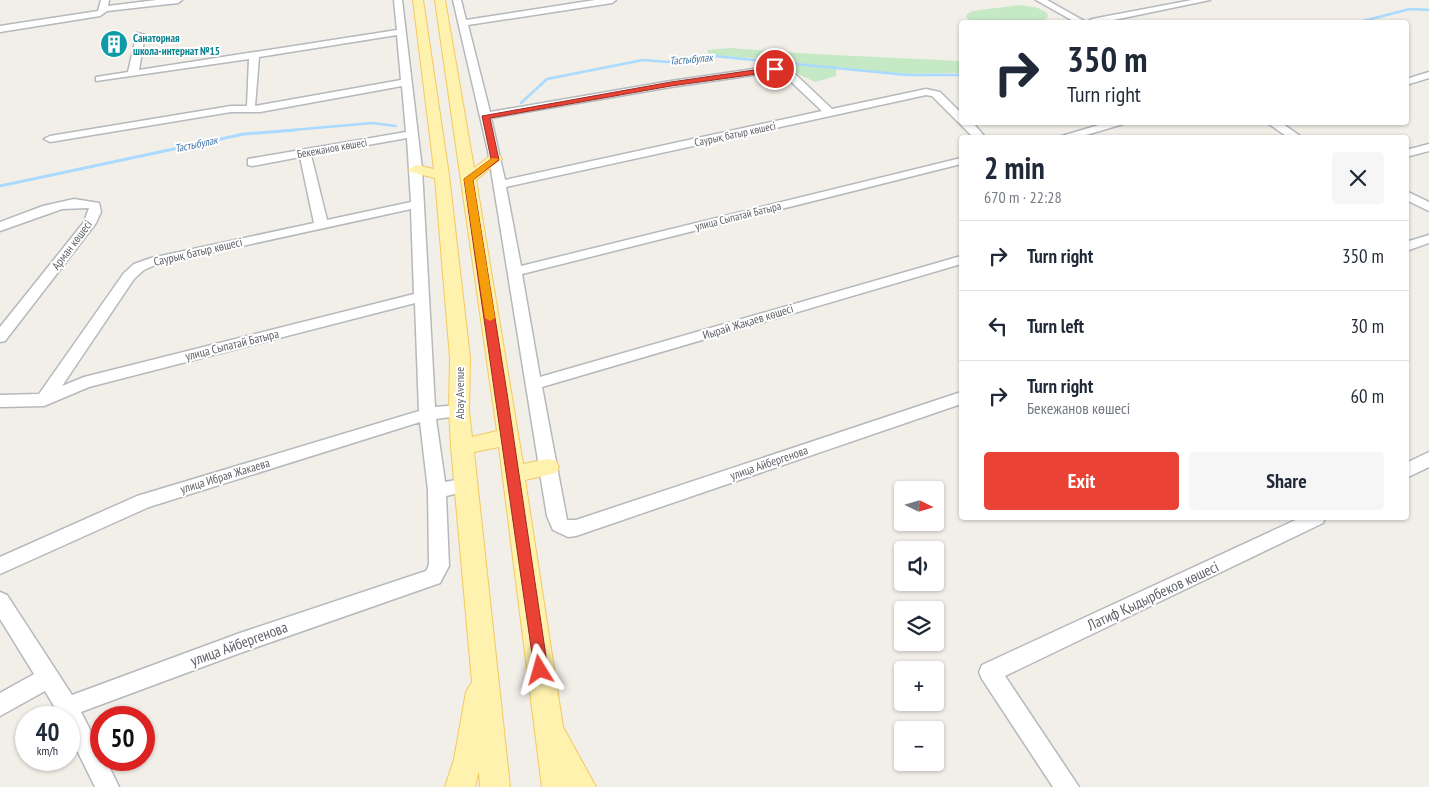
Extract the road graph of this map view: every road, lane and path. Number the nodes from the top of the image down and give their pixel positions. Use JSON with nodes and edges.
{"nodes":[{"id":1,"x":178,"y":0,"type":"edge"},
{"id":2,"x":398,"y":0,"type":"edge"},
{"id":3,"x":418,"y":0,"type":"edge"},
{"id":4,"x":440,"y":0,"type":"edge"},
{"id":5,"x":457,"y":0,"type":"edge"},
{"id":6,"x":612,"y":0,"type":"edge"},
{"id":7,"x":1043,"y":0,"type":"edge"},
{"id":8,"x":1206,"y":0,"type":"edge"},
{"id":9,"x":104,"y":5,"type":"edge"},
{"id":10,"x":1078,"y":20,"type":"edge"},
{"id":11,"x":1102,"y":20,"type":"edge"},
{"id":12,"x":453,"y":25,"type":"junction"},
{"id":13,"x":0,"y":29,"type":"edge"},
{"id":14,"x":402,"y":32,"type":"junction"},
{"id":15,"x":140,"y":36,"type":"dead end"},
{"id":16,"x":252,"y":55,"type":"junction"},
{"id":17,"x":133,"y":74,"type":"junction"},
{"id":18,"x":1429,"y":75,"type":"edge"},
{"id":19,"x":100,"y":79,"type":"dead end"},
{"id":20,"x":1409,"y":81,"type":"edge"},
{"id":21,"x":407,"y":82,"type":"junction"},
{"id":22,"x":251,"y":104,"type":"dead end"},
{"id":23,"x":830,"y":113,"type":"junction"},
{"id":24,"x":486,"y":116,"type":"junction"},
{"id":25,"x":959,"y":117,"type":"edge"},
{"id":26,"x":968,"y":125,"type":"edge"},
{"id":27,"x":1113,"y":125,"type":"edge"},
{"id":28,"x":1276,"y":125,"type":"edge"},
{"id":29,"x":412,"y":134,"type":"junction"},
{"id":30,"x":978,"y":135,"type":"edge"},
{"id":31,"x":1072,"y":135,"type":"edge"},
{"id":32,"x":1293,"y":135,"type":"edge"},
{"id":33,"x":50,"y":139,"type":"dead end"},
{"id":34,"x":1429,"y":147,"type":"edge"},
{"id":35,"x":305,"y":153,"type":"junction"},
{"id":36,"x":1409,"y":153,"type":"edge"},
{"id":37,"x":495,"y":160,"type":"junction"},
{"id":38,"x":959,"y":161,"type":"edge"},
{"id":39,"x":252,"y":162,"type":"dead end"},
{"id":40,"x":416,"y":169,"type":"junction"},
{"id":41,"x":442,"y":175,"type":"junction"},
{"id":42,"x":468,"y":179,"type":"junction"},
{"id":43,"x":500,"y":185,"type":"junction"},
{"id":44,"x":1409,"y":197,"type":"edge"},
{"id":45,"x":418,"y":204,"type":"junction"},
{"id":46,"x":1429,"y":207,"type":"edge"},
{"id":47,"x":321,"y":224,"type":"junction"},
{"id":48,"x":0,"y":227,"type":"edge"},
{"id":49,"x":1429,"y":239,"type":"edge"},
{"id":50,"x":1409,"y":246,"type":"edge"},
{"id":51,"x":959,"y":261,"type":"edge"},
{"id":52,"x":515,"y":272,"type":"junction"},
{"id":53,"x":422,"y":298,"type":"junction"},
{"id":54,"x":0,"y":337,"type":"edge"},
{"id":55,"x":534,"y":384,"type":"junction"},
{"id":56,"x":959,"y":399,"type":"edge"},
{"id":57,"x":44,"y":400,"type":"junction"},
{"id":58,"x":0,"y":401,"type":"edge"},
{"id":59,"x":458,"y":411,"type":"junction"},
{"id":60,"x":427,"y":414,"type":"junction"},
{"id":61,"x":508,"y":437,"type":"junction"},
{"id":62,"x":462,"y":447,"type":"junction"},
{"id":63,"x":1429,"y":459,"type":"edge"},
{"id":64,"x":548,"y":467,"type":"junction"},
{"id":65,"x":1409,"y":469,"type":"edge"},
{"id":66,"x":512,"y":475,"type":"junction"},
{"id":67,"x":466,"y":485,"type":"junction"},
{"id":68,"x":437,"y":490,"type":"junction"},
{"id":69,"x":1312,"y":520,"type":"edge"},
{"id":70,"x":0,"y":566,"type":"edge"},
{"id":71,"x":0,"y":601,"type":"edge"},
{"id":72,"x":485,"y":665,"type":"junction"},
{"id":73,"x":990,"y":672,"type":"joint"},
{"id":74,"x":49,"y":678,"type":"junction"},
{"id":75,"x":0,"y":705,"type":"edge"},
{"id":76,"x":66,"y":706,"type":"edge"},
{"id":77,"x":70,"y":706,"type":"edge"},
{"id":78,"x":548,"y":723,"type":"junction"},
{"id":79,"x":80,"y":733,"type":"edge"},
{"id":80,"x":107,"y":787,"type":"edge"},
{"id":81,"x":460,"y":787,"type":"edge"},
{"id":82,"x":495,"y":787,"type":"edge"},
{"id":83,"x":557,"y":787,"type":"edge"},
{"id":84,"x":581,"y":787,"type":"edge"},
{"id":85,"x":1067,"y":787,"type":"edge"}],
"edges":[{"from":1,"to":9,"type":"street"},
{"from":2,"to":14,"type":"street","name":"улица Айбергенова"},
{"from":3,"to":41,"type":"main road","name":"Abay Avenue"},
{"from":4,"to":12,"type":"main road"},
{"from":5,"to":12,"type":"street"},
{"from":6,"to":12,"type":"street"},
{"from":7,"to":10,"type":"street"},
{"from":8,"to":11,"type":"street"},
{"from":9,"to":13,"type":"street"},
{"from":12,"to":24,"type":"street"},
{"from":12,"to":42,"type":"main road"},
{"from":14,"to":16,"type":"street"},
{"from":14,"to":21,"type":"street","name":"улица Айбергенова"},
{"from":15,"to":17,"type":"street"},
{"from":16,"to":17,"type":"street"},
{"from":16,"to":22,"type":"street"},
{"from":17,"to":19,"type":"street"},
{"from":18,"to":20,"type":"street"},
{"from":21,"to":29,"type":"street","name":"улица Айбергенова"},
{"from":21,"to":33,"type":"street"},
{"from":23,"to":24,"type":"street"},
{"from":23,"to":25,"type":"street","name":"Саурық батыр көшесі"},
{"from":23,"to":43,"type":"street","name":"Саурық батыр көшесі"},
{"from":24,"to":37,"type":"street"},
{"from":26,"to":30,"type":"street"},
{"from":27,"to":31,"type":"street"},
{"from":28,"to":32,"type":"street"},
{"from":29,"to":35,"type":"street","name":"Бекежанов көшесі"},
{"from":29,"to":40,"type":"street","name":"улица Айбергенова"},
{"from":34,"to":36,"type":"street"},
{"from":35,"to":39,"type":"street","name":"Бекежанов көшесі"},
{"from":35,"to":47,"type":"street"},
{"from":37,"to":42,"type":"main road"},
{"from":37,"to":43,"type":"street"},
{"from":38,"to":52,"type":"street","name":"улица Сыпатай Батыра"},
{"from":40,"to":41,"type":"main road"},
{"from":40,"to":45,"type":"street","name":"улица Айбергенова"},
{"from":41,"to":59,"type":"main road","name":"Abay Avenue"},
{"from":42,"to":61,"type":"main road"},
{"from":43,"to":52,"type":"street"},
{"from":44,"to":46,"type":"street"},
{"from":45,"to":47,"type":"street","name":"Саурық батыр көшесі"},
{"from":45,"to":53,"type":"street","name":"улица Айбергенова"},
{"from":47,"to":57,"type":"street","name":"Саурық батыр көшесі"},
{"from":48,"to":54,"type":"street","name":"Арман көшесі"},
{"from":49,"to":50,"type":"street"},
{"from":51,"to":55,"type":"street","name":"Иырай Жақаев көшесі"},
{"from":52,"to":55,"type":"street"},
{"from":53,"to":57,"type":"street","name":"улица Сыпатай Батыра"},
{"from":53,"to":60,"type":"street","name":"улица Айбергенова"},
{"from":55,"to":64,"type":"street"},
{"from":56,"to":64,"type":"street","name":"улица Айбергенова"},
{"from":57,"to":58,"type":"street"},
{"from":59,"to":60,"type":"street","name":"улица Ибрая Жакаева"},
{"from":59,"to":62,"type":"main road","name":"Abay Avenue"},
{"from":60,"to":68,"type":"street","name":"улица Айбергенова"},
{"from":60,"to":70,"type":"street","name":"улица Ибрая Жакаева"},
{"from":61,"to":62,"type":"main road"},
{"from":61,"to":66,"type":"main road"},
{"from":62,"to":67,"type":"main road","name":"Abay Avenue"},
{"from":63,"to":65,"type":"street"},
{"from":64,"to":66,"type":"main road"},
{"from":66,"to":78,"type":"main road"},
{"from":67,"to":68,"type":"street"},
{"from":67,"to":72,"type":"main road","name":"Abay Avenue"},
{"from":68,"to":77,"type":"street","name":"улица Айбергенова"},
{"from":69,"to":73,"type":"street","name":"Латиф Қыдырбеков көшесі"},
{"from":71,"to":74,"type":"street"},
{"from":72,"to":81,"type":"main road"},
{"from":72,"to":82,"type":"main road","name":"Abay Avenue"},
{"from":73,"to":85,"type":"street"},
{"from":74,"to":75,"type":"street"},
{"from":74,"to":76,"type":"street"},
{"from":78,"to":83,"type":"main road"},
{"from":78,"to":84,"type":"main road"},
{"from":79,"to":80,"type":"street"}]}
